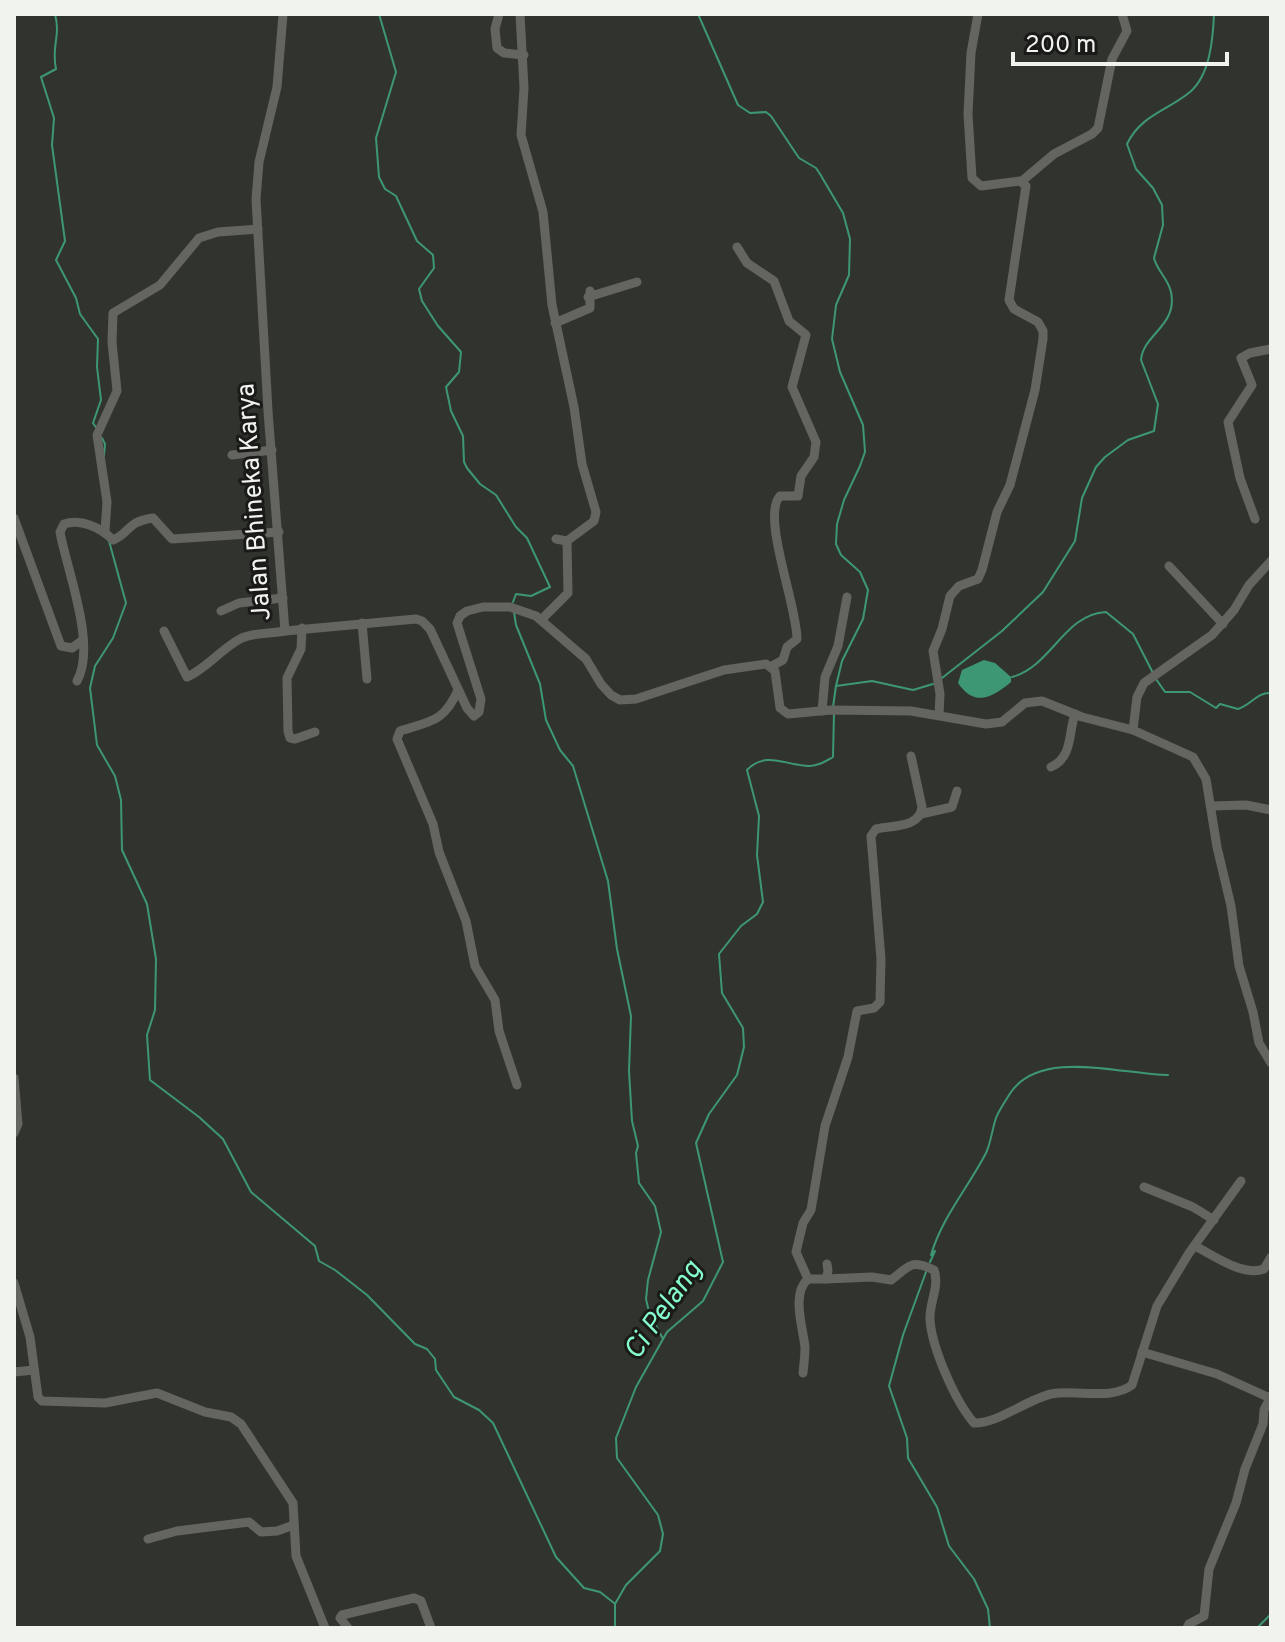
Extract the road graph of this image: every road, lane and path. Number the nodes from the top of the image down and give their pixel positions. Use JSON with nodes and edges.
{"nodes":[{"id":1,"x":283,"y":14,"type":"edge"},
{"id":2,"x":499,"y":14,"type":"edge"},
{"id":3,"x":520,"y":14,"type":"edge"},
{"id":4,"x":978,"y":14,"type":"edge"},
{"id":5,"x":1122,"y":14,"type":"edge"},
{"id":6,"x":524,"y":55,"type":"junction"},
{"id":7,"x":1022,"y":181,"type":"junction"},
{"id":8,"x":258,"y":229,"type":"junction"},
{"id":9,"x":737,"y":247,"type":"dead end"},
{"id":10,"x":637,"y":282,"type":"dead end"},
{"id":11,"x":555,"y":323,"type":"junction"},
{"id":12,"x":1271,"y":349,"type":"edge"},
{"id":13,"x":272,"y":450,"type":"junction"},
{"id":14,"x":232,"y":455,"type":"dead end"},
{"id":15,"x":14,"y":518,"type":"edge"},
{"id":16,"x":1255,"y":519,"type":"dead end"},
{"id":17,"x":105,"y":531,"type":"junction"},
{"id":18,"x":279,"y":532,"type":"junction"},
{"id":19,"x":1271,"y":561,"type":"edge"},
{"id":20,"x":1169,"y":566,"type":"dead end"},
{"id":21,"x":847,"y":597,"type":"dead end"},
{"id":22,"x":283,"y":598,"type":"junction"},
{"id":23,"x":221,"y":611,"type":"dead end"},
{"id":24,"x":542,"y":619,"type":"junction"},
{"id":25,"x":362,"y":623,"type":"junction"},
{"id":26,"x":1223,"y":624,"type":"junction"},
{"id":27,"x":302,"y":628,"type":"junction"},
{"id":28,"x":164,"y":631,"type":"dead end"},
{"id":29,"x":285,"y":631,"type":"junction"},
{"id":30,"x":83,"y":640,"type":"junction"},
{"id":31,"x":772,"y":666,"type":"junction"},
{"id":32,"x":367,"y":679,"type":"dead end"},
{"id":33,"x":77,"y":681,"type":"dead end"},
{"id":34,"x":458,"y":690,"type":"junction"},
{"id":35,"x":822,"y":711,"type":"junction"},
{"id":36,"x":1075,"y":714,"type":"junction"},
{"id":37,"x":939,"y":715,"type":"junction"},
{"id":38,"x":1133,"y":730,"type":"junction"},
{"id":39,"x":315,"y":732,"type":"dead end"},
{"id":40,"x":911,"y":756,"type":"dead end"},
{"id":41,"x":1051,"y":767,"type":"dead end"},
{"id":42,"x":957,"y":791,"type":"dead end"},
{"id":43,"x":1211,"y":806,"type":"junction"},
{"id":44,"x":1271,"y":810,"type":"edge"},
{"id":45,"x":921,"y":814,"type":"junction"},
{"id":46,"x":1271,"y":1063,"type":"edge"},
{"id":47,"x":14,"y":1078,"type":"edge"},
{"id":48,"x":517,"y":1085,"type":"dead end"},
{"id":49,"x":14,"y":1133,"type":"edge"},
{"id":50,"x":1241,"y":1181,"type":"dead end"},
{"id":51,"x":1144,"y":1187,"type":"dead end"},
{"id":52,"x":1214,"y":1220,"type":"junction"},
{"id":53,"x":1195,"y":1246,"type":"junction"},
{"id":54,"x":1271,"y":1257,"type":"edge"},
{"id":55,"x":827,"y":1264,"type":"dead end"},
{"id":56,"x":808,"y":1279,"type":"junction"},
{"id":57,"x":826,"y":1279,"type":"junction"},
{"id":58,"x":14,"y":1283,"type":"edge"},
{"id":59,"x":18,"y":1309,"type":"edge"},
{"id":60,"x":1142,"y":1352,"type":"junction"},
{"id":61,"x":34,"y":1370,"type":"junction"},
{"id":62,"x":14,"y":1372,"type":"edge"},
{"id":63,"x":803,"y":1373,"type":"dead end"},
{"id":64,"x":1271,"y":1397,"type":"edge"},
{"id":65,"x":294,"y":1525,"type":"junction"},
{"id":66,"x":148,"y":1539,"type":"dead end"},
{"id":67,"x":325,"y":1628,"type":"edge"},
{"id":68,"x":348,"y":1628,"type":"edge"},
{"id":69,"x":431,"y":1628,"type":"edge"},
{"id":70,"x":1187,"y":1628,"type":"edge"}],
"edges":[{"from":1,"to":8,"type":"street","name":"Jalan Bhineka Karya"},
{"from":2,"to":6,"type":"street"},
{"from":3,"to":6,"type":"street"},
{"from":4,"to":7,"type":"street"},
{"from":5,"to":7,"type":"street"},
{"from":6,"to":11,"type":"street"},
{"from":7,"to":37,"type":"street"},
{"from":8,"to":13,"type":"street","name":"Jalan Bhineka Karya"},
{"from":8,"to":17,"type":"street"},
{"from":9,"to":31,"type":"street"},
{"from":10,"to":11,"type":"street"},
{"from":11,"to":24,"type":"street"},
{"from":12,"to":16,"type":"street"},
{"from":13,"to":14,"type":"street"},
{"from":13,"to":18,"type":"street","name":"Jalan Bhineka Karya"},
{"from":15,"to":30,"type":"street"},
{"from":17,"to":18,"type":"street"},
{"from":17,"to":30,"type":"street"},
{"from":18,"to":22,"type":"street","name":"Jalan Bhineka Karya"},
{"from":19,"to":26,"type":"street"},
{"from":20,"to":26,"type":"street"},
{"from":21,"to":35,"type":"street"},
{"from":22,"to":23,"type":"street"},
{"from":22,"to":29,"type":"street","name":"Jalan Bhineka Karya"},
{"from":24,"to":31,"type":"street","name":"Jalan Bhineka Karya"},
{"from":24,"to":34,"type":"street","name":"Jalan Bhineka Karya"},
{"from":25,"to":27,"type":"street","name":"Jalan Bhineka Karya"},
{"from":25,"to":32,"type":"street"},
{"from":25,"to":34,"type":"street","name":"Jalan Bhineka Karya"},
{"from":26,"to":38,"type":"street"},
{"from":27,"to":29,"type":"street","name":"Jalan Bhineka Karya"},
{"from":27,"to":39,"type":"street"},
{"from":28,"to":29,"type":"street"},
{"from":30,"to":33,"type":"street"},
{"from":31,"to":35,"type":"street"},
{"from":34,"to":48,"type":"street"},
{"from":35,"to":37,"type":"street"},
{"from":36,"to":37,"type":"street"},
{"from":36,"to":38,"type":"street"},
{"from":36,"to":41,"type":"street"},
{"from":38,"to":43,"type":"street"},
{"from":40,"to":45,"type":"street"},
{"from":42,"to":45,"type":"street"},
{"from":43,"to":44,"type":"street"},
{"from":43,"to":46,"type":"street"},
{"from":45,"to":56,"type":"street"},
{"from":47,"to":49,"type":"street"},
{"from":50,"to":52,"type":"street"},
{"from":51,"to":52,"type":"street"},
{"from":52,"to":53,"type":"street"},
{"from":53,"to":54,"type":"street"},
{"from":53,"to":60,"type":"street"},
{"from":55,"to":57,"type":"street"},
{"from":56,"to":57,"type":"street"},
{"from":56,"to":63,"type":"street"},
{"from":57,"to":60,"type":"street"},
{"from":58,"to":59,"type":"street"},
{"from":59,"to":61,"type":"street"},
{"from":60,"to":64,"type":"street"},
{"from":61,"to":62,"type":"street"},
{"from":61,"to":65,"type":"street"},
{"from":64,"to":70,"type":"street"},
{"from":65,"to":66,"type":"street"},
{"from":65,"to":67,"type":"street"},
{"from":68,"to":69,"type":"street"}]}
